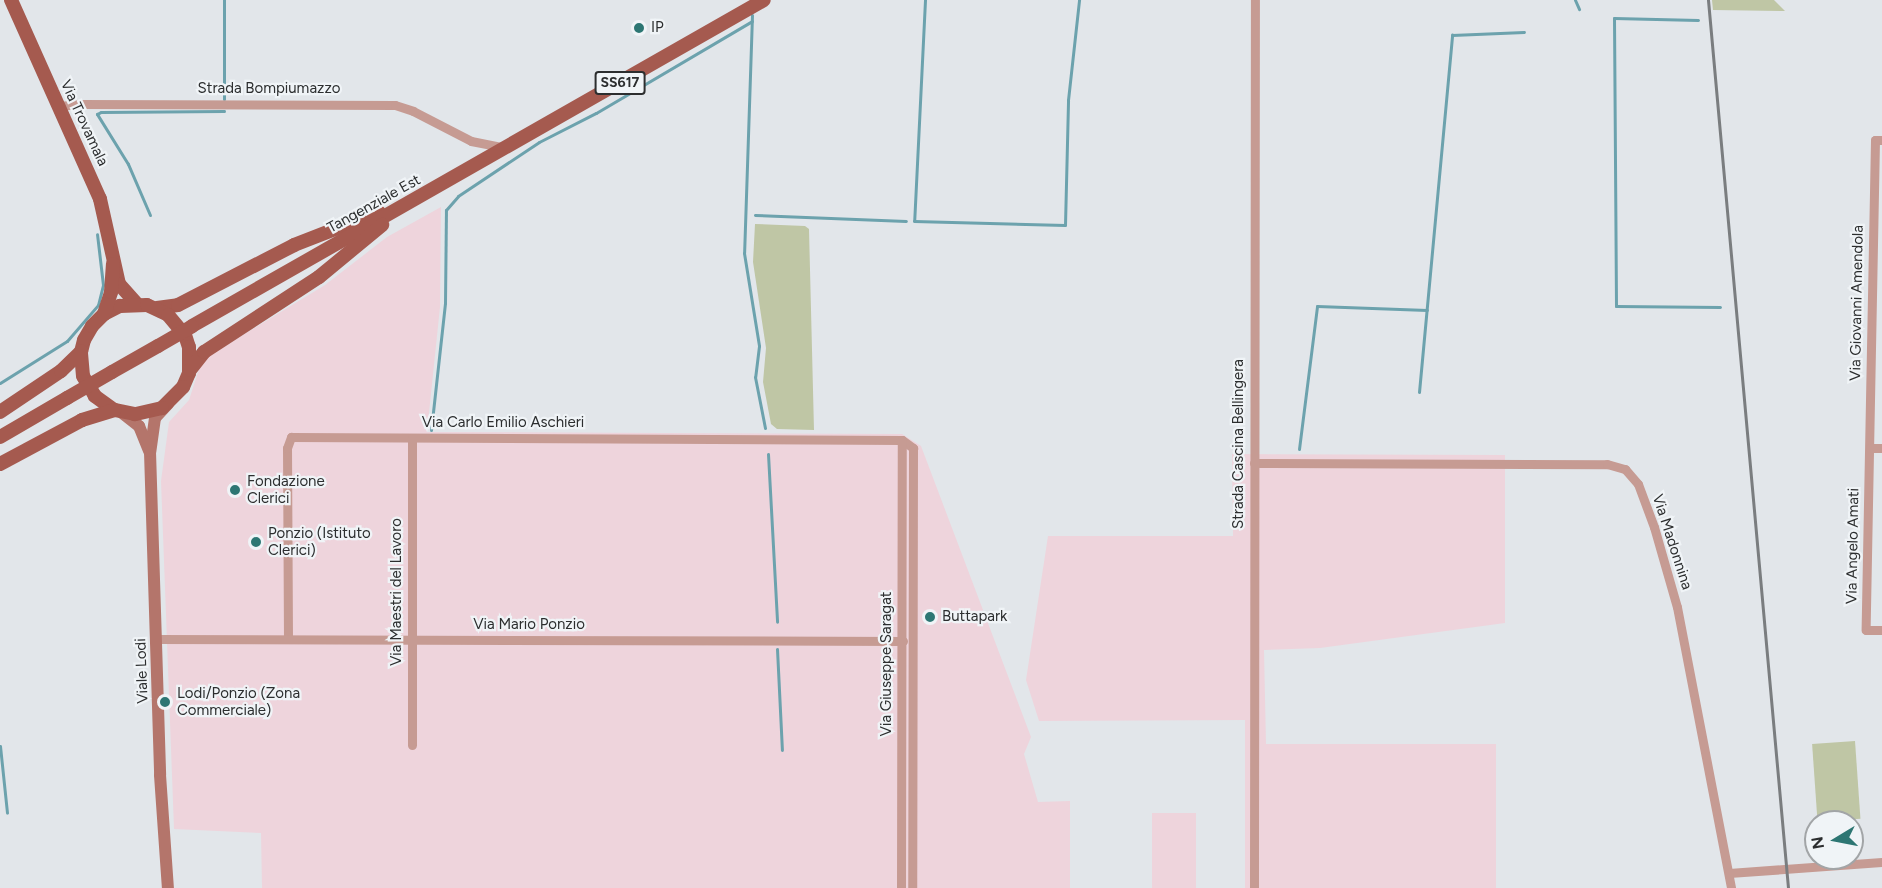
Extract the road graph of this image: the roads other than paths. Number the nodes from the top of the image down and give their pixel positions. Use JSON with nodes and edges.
{"nodes":[{"id":1,"x":11,"y":0,"type":"edge"},
{"id":2,"x":764,"y":0,"type":"edge"},
{"id":3,"x":1255,"y":0,"type":"edge"},
{"id":4,"x":59,"y":106,"type":"junction"},
{"id":5,"x":1879,"y":140,"type":"edge"},
{"id":6,"x":471,"y":141,"type":"junction"},
{"id":7,"x":506,"y":147,"type":"junction"},
{"id":8,"x":1878,"y":158,"type":"edge"},
{"id":9,"x":476,"y":165,"type":"junction"},
{"id":10,"x":398,"y":209,"type":"junction"},
{"id":11,"x":113,"y":264,"type":"junction"},
{"id":12,"x":137,"y":304,"type":"junction"},
{"id":13,"x":157,"y":308,"type":"junction"},
{"id":14,"x":104,"y":314,"type":"junction"},
{"id":15,"x":81,"y":352,"type":"junction"},
{"id":16,"x":189,"y":373,"type":"junction"},
{"id":17,"x":173,"y":399,"type":"junction"},
{"id":18,"x":118,"y":411,"type":"junction"},
{"id":19,"x":0,"y":412,"type":"edge"},
{"id":20,"x":0,"y":437,"type":"edge"},
{"id":21,"x":412,"y":438,"type":"junction"},
{"id":22,"x":902,"y":440,"type":"junction"},
{"id":23,"x":1870,"y":448,"type":"junction"},
{"id":24,"x":1882,"y":448,"type":"edge"},
{"id":25,"x":150,"y":452,"type":"junction"},
{"id":26,"x":1254,"y":463,"type":"junction"},
{"id":27,"x":0,"y":464,"type":"edge"},
{"id":28,"x":1882,"y":630,"type":"edge"},
{"id":29,"x":288,"y":638,"type":"junction"},
{"id":30,"x":156,"y":639,"type":"junction"},
{"id":31,"x":412,"y":639,"type":"junction"},
{"id":32,"x":903,"y":641,"type":"junction"},
{"id":33,"x":412,"y":746,"type":"dead end"},
{"id":34,"x":1882,"y":861,"type":"edge"},
{"id":35,"x":1729,"y":873,"type":"junction"},
{"id":36,"x":168,"y":888,"type":"edge"},
{"id":37,"x":901,"y":888,"type":"edge"},
{"id":38,"x":912,"y":888,"type":"edge"},
{"id":39,"x":1254,"y":888,"type":"edge"},
{"id":40,"x":1731,"y":888,"type":"edge"}],
"edges":[{"from":1,"to":4,"type":"main road","name":"Via Trovamala"},
{"from":2,"to":7,"type":"main road","name":"Tangenziale Est","number":"SS617"},
{"from":3,"to":26,"type":"street","name":"Strada Cascina Bellingera"},
{"from":4,"to":6,"type":"street","name":"Strada Bompiumazzo"},
{"from":4,"to":11,"type":"main road","name":"Via Trovamala"},
{"from":5,"to":8,"type":"street","name":"Via Giovanni Amendola"},
{"from":6,"to":7,"type":"street","name":"Strada Bompiumazzo"},
{"from":6,"to":9,"type":"street"},
{"from":7,"to":9,"type":"main road","name":"Tangenziale Est","number":"SS617"},
{"from":8,"to":23,"type":"street","name":"Via Giovanni Amendola"},
{"from":9,"to":10,"type":"main road","name":"Tangenziale Est","number":"SS617"},
{"from":10,"to":13,"type":"main road"},
{"from":10,"to":16,"type":"main road"},
{"from":10,"to":20,"type":"main road","name":"Tangenziale Est","number":"SS617","bridge":true},
{"from":11,"to":12,"type":"main road","name":"Via Trovamala"},
{"from":11,"to":14,"type":"main road","name":"Via Trovamala"},
{"from":12,"to":13,"type":"main road"},
{"from":12,"to":14,"type":"main road"},
{"from":13,"to":16,"type":"main road"},
{"from":14,"to":15,"type":"main road"},
{"from":15,"to":18,"type":"main road"},
{"from":15,"to":19,"type":"main road"},
{"from":16,"to":17,"type":"main road"},
{"from":17,"to":18,"type":"main road"},
{"from":17,"to":25,"type":"street","name":"Viale Lodi"},
{"from":18,"to":25,"type":"street","name":"Viale Lodi"},
{"from":18,"to":27,"type":"main road"},
{"from":21,"to":22,"type":"street","name":"Via Carlo Emilio Aschieri"},
{"from":21,"to":29,"type":"street","name":"Via Carlo Emilio Aschieri"},
{"from":21,"to":31,"type":"street","name":"Via Maestri del Lavoro"},
{"from":22,"to":32,"type":"street","name":"Via Giuseppe Saragat"},
{"from":22,"to":38,"type":"street","name":"Via Giuseppe Saragat"},
{"from":23,"to":24,"type":"street"},
{"from":23,"to":28,"type":"street","name":"Via Angelo Amati"},
{"from":25,"to":30,"type":"street","name":"Viale Lodi"},
{"from":26,"to":35,"type":"street","name":"Via Madonnina"},
{"from":26,"to":39,"type":"street","name":"Strada Cascina Bellingera"},
{"from":29,"to":30,"type":"street","name":"Via Mario Ponzio"},
{"from":29,"to":31,"type":"street","name":"Via Mario Ponzio"},
{"from":30,"to":36,"type":"street","name":"Viale Lodi"},
{"from":31,"to":32,"type":"street","name":"Via Mario Ponzio"},
{"from":31,"to":33,"type":"street","name":"Via Maestri del Lavoro"},
{"from":32,"to":37,"type":"street","name":"Via Giuseppe Saragat"},
{"from":34,"to":35,"type":"street"},
{"from":35,"to":40,"type":"street","name":"Via Madonnina"}]}
